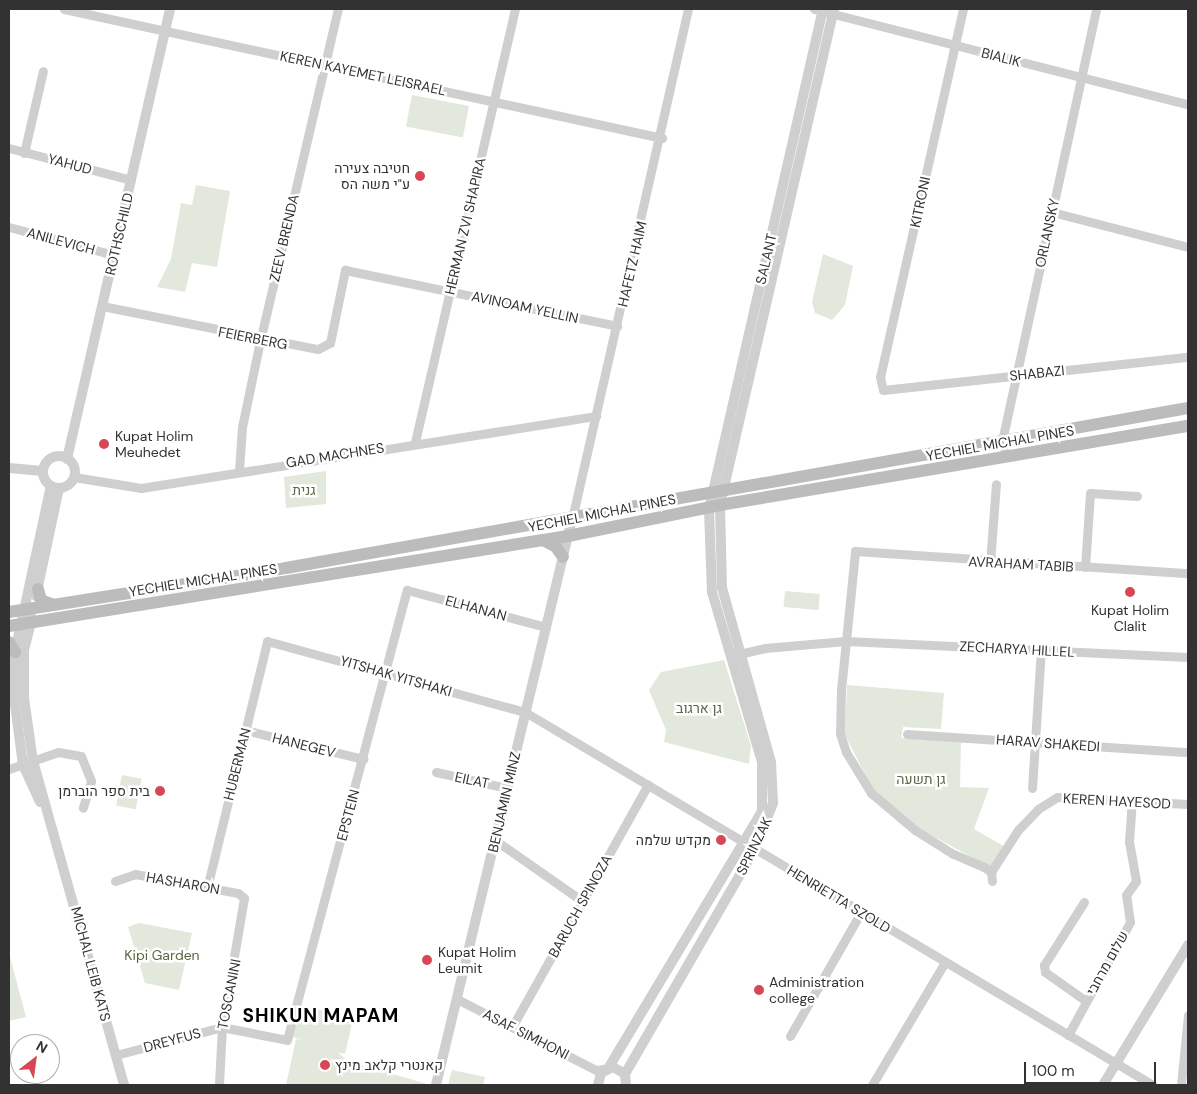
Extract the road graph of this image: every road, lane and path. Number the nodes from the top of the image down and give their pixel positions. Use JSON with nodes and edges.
{"nodes":[{"id":1,"x":66,"y":9,"type":"edge"},
{"id":2,"x":170,"y":9,"type":"edge"},
{"id":3,"x":338,"y":9,"type":"edge"},
{"id":4,"x":516,"y":9,"type":"edge"},
{"id":5,"x":688,"y":9,"type":"edge"},
{"id":6,"x":963,"y":9,"type":"edge"},
{"id":7,"x":1096,"y":9,"type":"edge"},
{"id":8,"x":820,"y":10,"type":"edge"},
{"id":9,"x":834,"y":11,"type":"edge"},
{"id":10,"x":165,"y":30,"type":"junction"},
{"id":11,"x":954,"y":45,"type":"junction"},
{"id":12,"x":324,"y":65,"type":"junction"},
{"id":13,"x":43,"y":71,"type":"dead end"},
{"id":14,"x":1082,"y":77,"type":"junction"},
{"id":15,"x":494,"y":102,"type":"junction"},
{"id":16,"x":1188,"y":104,"type":"edge"},
{"id":17,"x":662,"y":138,"type":"junction"},
{"id":18,"x":9,"y":148,"type":"edge"},
{"id":19,"x":24,"y":152,"type":"junction"},
{"id":20,"x":131,"y":180,"type":"junction"},
{"id":21,"x":1052,"y":212,"type":"junction"},
{"id":22,"x":9,"y":227,"type":"edge"},
{"id":23,"x":1188,"y":247,"type":"edge"},
{"id":24,"x":114,"y":255,"type":"junction"},
{"id":25,"x":345,"y":270,"type":"joint"},
{"id":26,"x":450,"y":291,"type":"junction"},
{"id":27,"x":102,"y":306,"type":"junction"},
{"id":28,"x":617,"y":326,"type":"junction"},
{"id":29,"x":260,"y":341,"type":"junction"},
{"id":30,"x":1188,"y":357,"type":"edge"},
{"id":31,"x":1016,"y":374,"type":"junction"},
{"id":32,"x":887,"y":392,"type":"joint"},
{"id":33,"x":1188,"y":408,"type":"edge"},
{"id":34,"x":596,"y":416,"type":"junction"},
{"id":35,"x":1188,"y":426,"type":"edge"},
{"id":36,"x":1002,"y":441,"type":"junction"},
{"id":37,"x":415,"y":442,"type":"junction"},
{"id":38,"x":1007,"y":456,"type":"junction"},
{"id":39,"x":67,"y":459,"type":"junction"},
{"id":40,"x":9,"y":468,"type":"edge"},
{"id":41,"x":43,"y":470,"type":"junction"},
{"id":42,"x":240,"y":470,"type":"junction"},
{"id":43,"x":74,"y":477,"type":"junction"},
{"id":44,"x":996,"y":484,"type":"dead end"},
{"id":45,"x":55,"y":487,"type":"junction"},
{"id":46,"x":718,"y":491,"type":"junction"},
{"id":47,"x":1137,"y":496,"type":"dead end"},
{"id":48,"x":714,"y":507,"type":"junction"},
{"id":49,"x":688,"y":512,"type":"junction"},
{"id":50,"x":572,"y":518,"type":"junction"},
{"id":51,"x":710,"y":528,"type":"junction"},
{"id":52,"x":568,"y":536,"type":"junction"},
{"id":53,"x":543,"y":540,"type":"junction"},
{"id":54,"x":562,"y":557,"type":"junction"},
{"id":55,"x":990,"y":563,"type":"junction"},
{"id":56,"x":1085,"y":567,"type":"junction"},
{"id":57,"x":1188,"y":573,"type":"edge"},
{"id":58,"x":38,"y":589,"type":"junction"},
{"id":59,"x":407,"y":590,"type":"joint"},
{"id":60,"x":54,"y":606,"type":"junction"},
{"id":61,"x":28,"y":610,"type":"junction"},
{"id":62,"x":9,"y":612,"type":"edge"},
{"id":63,"x":20,"y":625,"type":"edge"},
{"id":64,"x":546,"y":627,"type":"junction"},
{"id":65,"x":267,"y":641,"type":"joint"},
{"id":66,"x":846,"y":641,"type":"junction"},
{"id":67,"x":12,"y":647,"type":"edge"},
{"id":68,"x":1041,"y":650,"type":"junction"},
{"id":69,"x":740,"y":653,"type":"junction"},
{"id":70,"x":729,"y":657,"type":"junction"},
{"id":71,"x":1188,"y":657,"type":"edge"},
{"id":72,"x":387,"y":673,"type":"junction"},
{"id":73,"x":525,"y":712,"type":"junction"},
{"id":74,"x":245,"y":730,"type":"junction"},
{"id":75,"x":907,"y":734,"type":"dead end"},
{"id":76,"x":1035,"y":742,"type":"junction"},
{"id":77,"x":1188,"y":752,"type":"edge"},
{"id":78,"x":363,"y":760,"type":"junction"},
{"id":79,"x":28,"y":763,"type":"junction"},
{"id":80,"x":9,"y":768,"type":"edge"},
{"id":81,"x":436,"y":772,"type":"dead end"},
{"id":82,"x":648,"y":786,"type":"junction"},
{"id":83,"x":507,"y":788,"type":"junction"},
{"id":84,"x":1032,"y":788,"type":"dead end"},
{"id":85,"x":1132,"y":803,"type":"junction"},
{"id":86,"x":1188,"y":804,"type":"edge"},
{"id":87,"x":83,"y":808,"type":"dead end"},
{"id":88,"x":495,"y":840,"type":"junction"},
{"id":89,"x":745,"y":843,"type":"junction"},
{"id":90,"x":755,"y":849,"type":"junction"},
{"id":91,"x":115,"y":881,"type":"dead end"},
{"id":92,"x":208,"y":888,"type":"junction"},
{"id":93,"x":582,"y":901,"type":"junction"},
{"id":94,"x":1084,"y":902,"type":"dead end"},
{"id":95,"x":246,"y":904,"type":"joint"},
{"id":96,"x":861,"y":912,"type":"junction"},
{"id":97,"x":1188,"y":948,"type":"edge"},
{"id":98,"x":945,"y":962,"type":"junction"},
{"id":99,"x":456,"y":999,"type":"junction"},
{"id":100,"x":1086,"y":1001,"type":"junction"},
{"id":101,"x":1188,"y":1015,"type":"edge"},
{"id":102,"x":222,"y":1027,"type":"junction"},
{"id":103,"x":512,"y":1027,"type":"junction"},
{"id":104,"x":1068,"y":1035,"type":"junction"},
{"id":105,"x":790,"y":1036,"type":"dead end"},
{"id":106,"x":287,"y":1040,"type":"joint"},
{"id":107,"x":116,"y":1055,"type":"junction"},
{"id":108,"x":1116,"y":1064,"type":"junction"},
{"id":109,"x":601,"y":1074,"type":"edge"},
{"id":110,"x":627,"y":1081,"type":"edge"},
{"id":111,"x":124,"y":1085,"type":"edge"},
{"id":112,"x":219,"y":1085,"type":"edge"},
{"id":113,"x":436,"y":1085,"type":"edge"},
{"id":114,"x":872,"y":1085,"type":"edge"},
{"id":115,"x":1103,"y":1085,"type":"edge"},
{"id":116,"x":1153,"y":1085,"type":"edge"},
{"id":117,"x":1181,"y":1085,"type":"edge"}],
"edges":[{"from":1,"to":10,"type":"street","name":"KEREN KAYEMET LEISRAEL"},
{"from":2,"to":10,"type":"street","name":"ROTHSCHILD"},
{"from":3,"to":12,"type":"street","name":"ZEEV BRENDA"},
{"from":4,"to":15,"type":"street","name":"HERMAN ZVI SHAPIRA"},
{"from":5,"to":17,"type":"street","name":"HAFETZ HAIM"},
{"from":6,"to":11,"type":"street","name":"KITRONI"},
{"from":7,"to":14,"type":"street","name":"ORLANSKY"},
{"from":8,"to":9,"type":"street","name":"BIALIK"},
{"from":8,"to":46,"type":"street","name":"SALANT"},
{"from":9,"to":11,"type":"street","name":"BIALIK"},
{"from":9,"to":46,"type":"street","name":"SALANT"},
{"from":10,"to":12,"type":"street","name":"KEREN KAYEMET LEISRAEL"},
{"from":10,"to":20,"type":"street","name":"ROTHSCHILD"},
{"from":11,"to":14,"type":"street","name":"BIALIK"},
{"from":11,"to":32,"type":"street","name":"KITRONI"},
{"from":12,"to":15,"type":"street","name":"KEREN KAYEMET LEISRAEL"},
{"from":12,"to":29,"type":"street","name":"ZEEV BRENDA"},
{"from":13,"to":19,"type":"street"},
{"from":14,"to":16,"type":"street","name":"BIALIK"},
{"from":14,"to":21,"type":"street","name":"ORLANSKY"},
{"from":15,"to":17,"type":"street","name":"KEREN KAYEMET LEISRAEL"},
{"from":15,"to":26,"type":"street","name":"HERMAN ZVI SHAPIRA"},
{"from":17,"to":28,"type":"street","name":"HAFETZ HAIM"},
{"from":18,"to":19,"type":"street","name":"YAHUD"},
{"from":19,"to":20,"type":"street","name":"YAHUD"},
{"from":20,"to":24,"type":"street","name":"ROTHSCHILD"},
{"from":21,"to":23,"type":"street"},
{"from":21,"to":31,"type":"street","name":"ORLANSKY"},
{"from":22,"to":24,"type":"street","name":"ANILEVICH"},
{"from":24,"to":27,"type":"street","name":"ROTHSCHILD"},
{"from":25,"to":26,"type":"street","name":"AVINOAM YELLIN"},
{"from":25,"to":29,"type":"street","name":"FEIERBERG"},
{"from":26,"to":28,"type":"street","name":"AVINOAM YELLIN"},
{"from":26,"to":37,"type":"street","name":"HERMAN ZVI SHAPIRA"},
{"from":27,"to":29,"type":"street","name":"FEIERBERG"},
{"from":27,"to":39,"type":"street","name":"ROTHSCHILD"},
{"from":28,"to":34,"type":"street","name":"HAFETZ HAIM"},
{"from":29,"to":42,"type":"street","name":"ZEEV BRENDA"},
{"from":30,"to":31,"type":"street","name":"SHABAZI"},
{"from":31,"to":32,"type":"street","name":"SHABAZI"},
{"from":31,"to":36,"type":"street","name":"ORLANSKY"},
{"from":33,"to":36,"type":"main road","name":"YECHIEL MICHAL PINES"},
{"from":34,"to":37,"type":"street","name":"GAD MACHNES"},
{"from":34,"to":50,"type":"street","name":"HAFETZ HAIM"},
{"from":35,"to":38,"type":"main road","name":"YECHIEL MICHAL PINES"},
{"from":36,"to":38,"type":"street"},
{"from":36,"to":46,"type":"main road","name":"YECHIEL MICHAL PINES"},
{"from":37,"to":42,"type":"street","name":"GAD MACHNES"},
{"from":38,"to":48,"type":"main road","name":"YECHIEL MICHAL PINES"},
{"from":39,"to":41,"type":"street"},
{"from":39,"to":43,"type":"street"},
{"from":40,"to":41,"type":"street"},
{"from":41,"to":45,"type":"street"},
{"from":42,"to":43,"type":"street","name":"GAD MACHNES"},
{"from":43,"to":45,"type":"street"},
{"from":44,"to":55,"type":"street"},
{"from":45,"to":58,"type":"street"},
{"from":45,"to":61,"type":"street"},
{"from":46,"to":48,"type":"street","name":"SALANT"},
{"from":46,"to":50,"type":"main road","name":"YECHIEL MICHAL PINES"},
{"from":47,"to":56,"type":"street"},
{"from":48,"to":49,"type":"main road","name":"YECHIEL MICHAL PINES"},
{"from":48,"to":51,"type":"street","name":"SPRINZAK"},
{"from":48,"to":69,"type":"street","name":"SPRINZAK"},
{"from":49,"to":51,"type":"street"},
{"from":49,"to":52,"type":"main road","name":"YECHIEL MICHAL PINES"},
{"from":50,"to":52,"type":"street","name":"BENJAMIN MINZ"},
{"from":50,"to":60,"type":"main road","name":"YECHIEL MICHAL PINES"},
{"from":51,"to":70,"type":"street","name":"SPRINZAK"},
{"from":52,"to":53,"type":"main road","name":"YECHIEL MICHAL PINES"},
{"from":52,"to":54,"type":"street","name":"BENJAMIN MINZ"},
{"from":53,"to":54,"type":"main road"},
{"from":53,"to":63,"type":"main road","name":"YECHIEL MICHAL PINES"},
{"from":54,"to":64,"type":"street","name":"BENJAMIN MINZ"},
{"from":55,"to":56,"type":"street","name":"AVRAHAM TABIB"},
{"from":55,"to":66,"type":"street","name":"AVRAHAM TABIB"},
{"from":56,"to":57,"type":"street","name":"AVRAHAM TABIB"},
{"from":58,"to":60,"type":"main road"},
{"from":58,"to":61,"type":"street"},
{"from":59,"to":64,"type":"street","name":"ELHANAN"},
{"from":59,"to":72,"type":"street","name":"EPSTEIN"},
{"from":60,"to":61,"type":"main road","name":"YECHIEL MICHAL PINES"},
{"from":61,"to":62,"type":"main road","name":"YECHIEL MICHAL PINES"},
{"from":61,"to":63,"type":"street","name":"MICHAL LEIB KATS"},
{"from":63,"to":67,"type":"street","name":"MICHAL LEIB KATS"},
{"from":63,"to":79,"type":"street","name":"MICHAL LEIB KATS"},
{"from":64,"to":73,"type":"street","name":"BENJAMIN MINZ"},
{"from":65,"to":72,"type":"street","name":"YITSHAK YITSHAKI"},
{"from":65,"to":74,"type":"street","name":"HUBERMAN"},
{"from":66,"to":68,"type":"street","name":"ZECHARYA HILLEL"},
{"from":66,"to":69,"type":"street","name":"ZECHARYA HILLEL"},
{"from":66,"to":85,"type":"street","name":"KEREN HAYESOD"},
{"from":67,"to":79,"type":"street","name":"MICHAL LEIB KATS"},
{"from":68,"to":71,"type":"street","name":"ZECHARYA HILLEL"},
{"from":68,"to":76,"type":"street"},
{"from":69,"to":70,"type":"street","name":"ZECHARYA HILLEL"},
{"from":69,"to":90,"type":"street","name":"SPRINZAK"},
{"from":70,"to":89,"type":"street","name":"SPRINZAK"},
{"from":72,"to":73,"type":"street","name":"YITSHAK YITSHAKI"},
{"from":72,"to":78,"type":"street","name":"EPSTEIN"},
{"from":73,"to":82,"type":"street","name":"HENRIETTA SZOLD"},
{"from":73,"to":83,"type":"street","name":"BENJAMIN MINZ"},
{"from":74,"to":78,"type":"street","name":"HANEGEV"},
{"from":74,"to":92,"type":"street","name":"HUBERMAN"},
{"from":75,"to":76,"type":"street","name":"HARAV SHAKEDI"},
{"from":76,"to":77,"type":"street","name":"HARAV SHAKEDI"},
{"from":76,"to":84,"type":"street"},
{"from":78,"to":106,"type":"street","name":"EPSTEIN"},
{"from":79,"to":80,"type":"street"},
{"from":79,"to":87,"type":"street"},
{"from":79,"to":107,"type":"street","name":"MICHAL LEIB KATS"},
{"from":81,"to":83,"type":"street","name":"EILAT"},
{"from":82,"to":89,"type":"street","name":"HENRIETTA SZOLD"},
{"from":82,"to":93,"type":"street","name":"BARUCH SPINOZA"},
{"from":83,"to":88,"type":"street","name":"BENJAMIN MINZ"},
{"from":85,"to":86,"type":"street","name":"KEREN HAYESOD"},
{"from":85,"to":100,"type":"street","name":"שלום מרחבי"},
{"from":88,"to":93,"type":"street"},
{"from":88,"to":99,"type":"street","name":"BENJAMIN MINZ"},
{"from":89,"to":90,"type":"street","name":"HENRIETTA SZOLD"},
{"from":89,"to":109,"type":"street","name":"SPRINZAK"},
{"from":90,"to":96,"type":"street","name":"HENRIETTA SZOLD"},
{"from":90,"to":110,"type":"street","name":"SPRINZAK"},
{"from":91,"to":92,"type":"street","name":"HASHARON"},
{"from":92,"to":95,"type":"street","name":"HASHARON"},
{"from":93,"to":103,"type":"street","name":"BARUCH SPINOZA"},
{"from":94,"to":100,"type":"street"},
{"from":95,"to":102,"type":"street","name":"TOSCANINI"},
{"from":96,"to":98,"type":"street","name":"HENRIETTA SZOLD"},
{"from":96,"to":105,"type":"street"},
{"from":97,"to":108,"type":"street"},
{"from":98,"to":104,"type":"street","name":"HENRIETTA SZOLD"},
{"from":98,"to":114,"type":"street"},
{"from":99,"to":103,"type":"street","name":"ASAF SIMHONI"},
{"from":99,"to":113,"type":"street","name":"BENJAMIN MINZ"},
{"from":100,"to":104,"type":"street","name":"שלום מרחבי"},
{"from":101,"to":117,"type":"street"},
{"from":102,"to":106,"type":"street","name":"DREYFUS"},
{"from":102,"to":107,"type":"street","name":"DREYFUS"},
{"from":102,"to":112,"type":"street","name":"TOSCANINI"},
{"from":103,"to":109,"type":"street","name":"ASAF SIMHONI"},
{"from":104,"to":108,"type":"street","name":"HENRIETTA SZOLD"},
{"from":107,"to":111,"type":"street","name":"MICHAL LEIB KATS"},
{"from":108,"to":115,"type":"street"},
{"from":108,"to":116,"type":"street","name":"HENRIETTA SZOLD"},
{"from":109,"to":110,"type":"street"}]}
